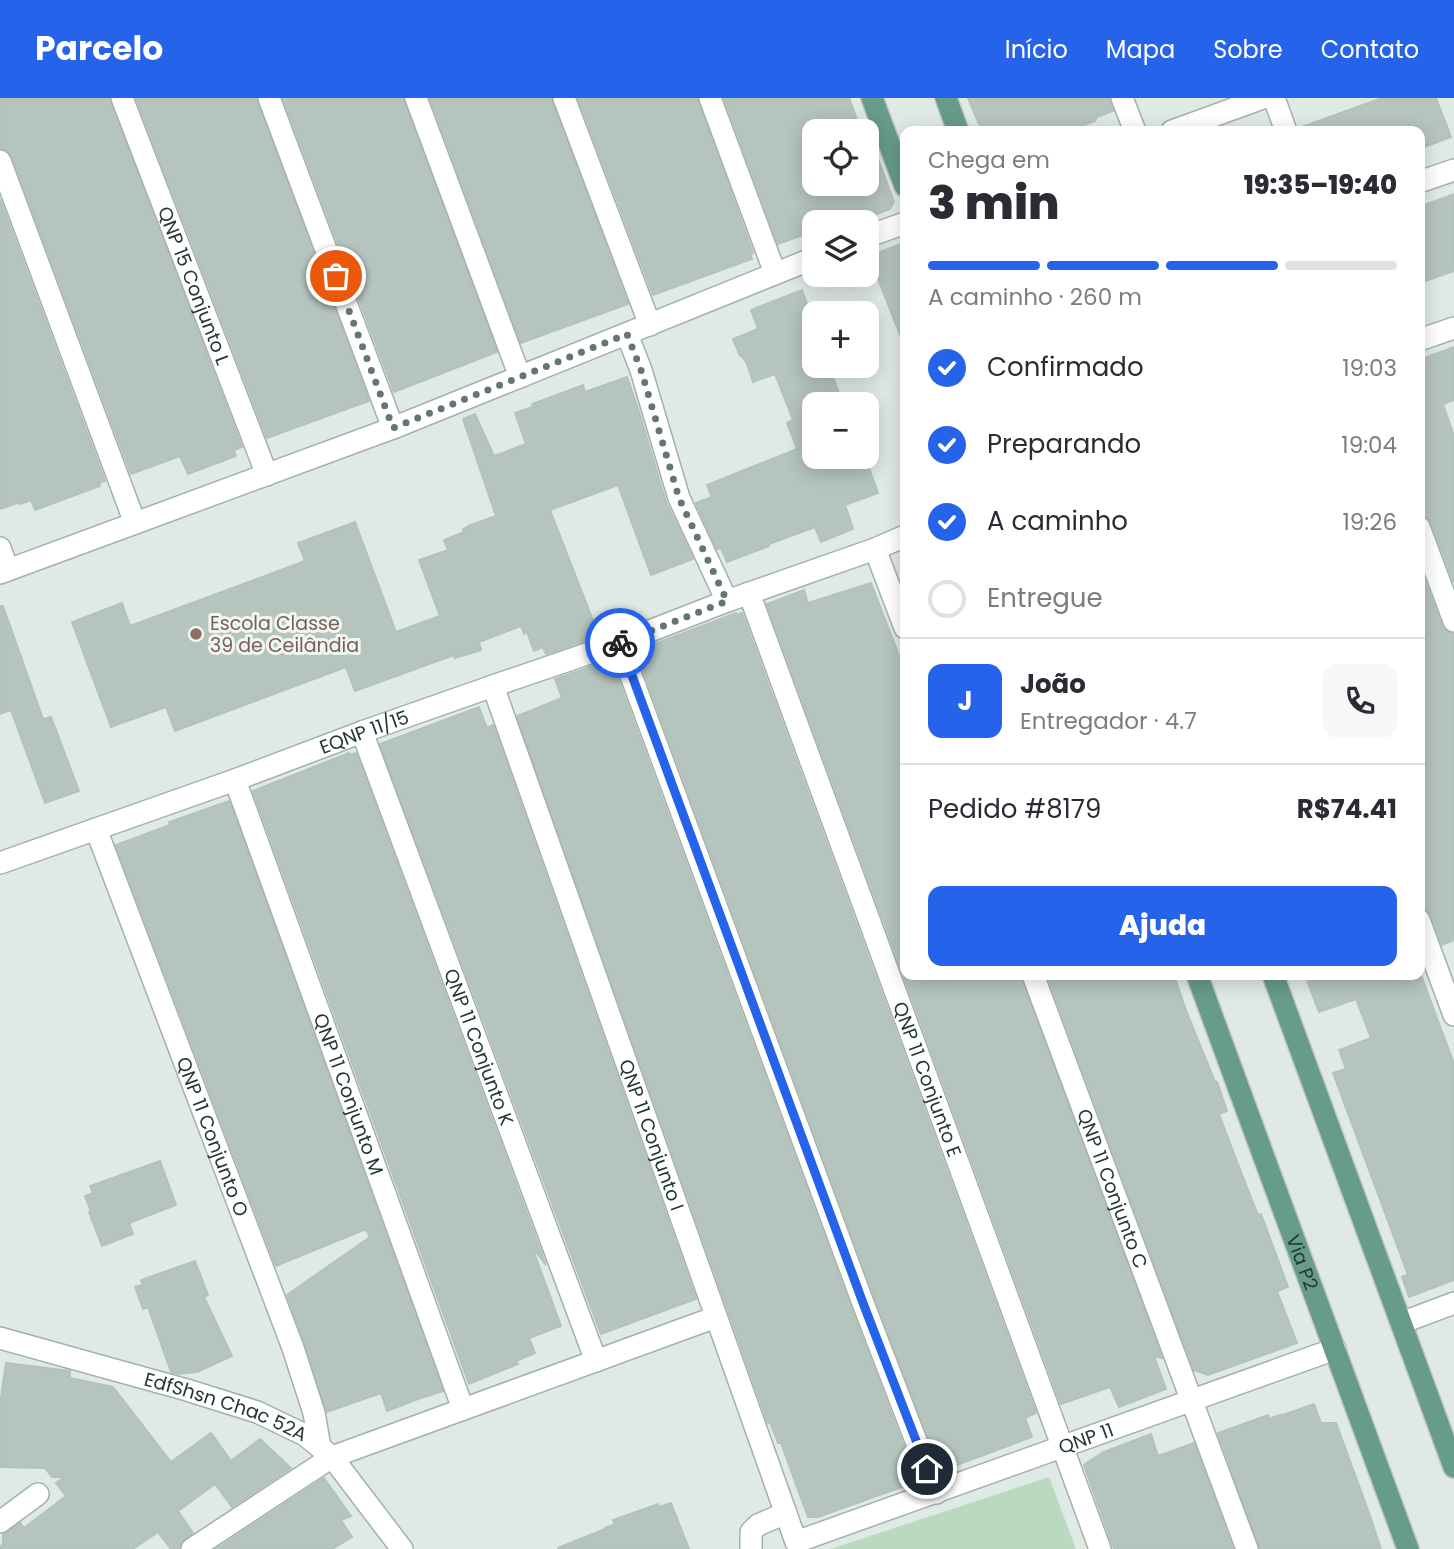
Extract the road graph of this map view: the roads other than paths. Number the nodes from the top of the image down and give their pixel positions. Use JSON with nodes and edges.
{"nodes":[{"id":1,"x":122,"y":98,"type":"edge"},
{"id":2,"x":269,"y":98,"type":"edge"},
{"id":3,"x":416,"y":98,"type":"edge"},
{"id":4,"x":564,"y":98,"type":"edge"},
{"id":5,"x":710,"y":98,"type":"edge"},
{"id":6,"x":872,"y":98,"type":"edge"},
{"id":7,"x":946,"y":98,"type":"edge"},
{"id":8,"x":1122,"y":98,"type":"edge"},
{"id":9,"x":1263,"y":98,"type":"edge"},
{"id":10,"x":1274,"y":98,"type":"edge"},
{"id":11,"x":956,"y":126,"type":"edge"},
{"id":12,"x":1133,"y":126,"type":"edge"},
{"id":13,"x":1192,"y":126,"type":"edge"},
{"id":14,"x":1284,"y":126,"type":"edge"},
{"id":15,"x":0,"y":161,"type":"edge"},
{"id":16,"x":1454,"y":170,"type":"edge"},
{"id":17,"x":900,"y":173,"type":"edge"},
{"id":18,"x":1425,"y":180,"type":"edge"},
{"id":19,"x":900,"y":225,"type":"edge"},
{"id":20,"x":879,"y":232,"type":"edge"},
{"id":21,"x":802,"y":263,"type":"edge"},
{"id":22,"x":775,"y":273,"type":"junction"},
{"id":23,"x":650,"y":325,"type":"junction"},
{"id":24,"x":1454,"y":328,"type":"edge"},
{"id":25,"x":627,"y":334,"type":"junction"},
{"id":26,"x":1425,"y":339,"type":"edge"},
{"id":27,"x":520,"y":377,"type":"junction"},
{"id":28,"x":393,"y":428,"type":"junction"},
{"id":29,"x":267,"y":475,"type":"junction"},
{"id":30,"x":135,"y":523,"type":"junction"},
{"id":31,"x":900,"y":538,"type":"edge"},
{"id":32,"x":1425,"y":543,"type":"edge"},
{"id":33,"x":0,"y":548,"type":"edge"},
{"id":34,"x":876,"y":549,"type":"junction"},
{"id":35,"x":4,"y":571,"type":"edge"},
{"id":36,"x":749,"y":593,"type":"junction"},
{"id":37,"x":727,"y":601,"type":"junction"},
{"id":38,"x":900,"y":614,"type":"edge"},
{"id":39,"x":1454,"y":621,"type":"edge"},
{"id":40,"x":619,"y":643,"type":"junction"},
{"id":41,"x":493,"y":686,"type":"junction"},
{"id":42,"x":362,"y":733,"type":"junction"},
{"id":43,"x":235,"y":780,"type":"junction"},
{"id":44,"x":96,"y":830,"type":"junction"},
{"id":45,"x":0,"y":863,"type":"edge"},
{"id":46,"x":1425,"y":936,"type":"edge"},
{"id":47,"x":1035,"y":980,"type":"edge"},
{"id":48,"x":1199,"y":980,"type":"edge"},
{"id":49,"x":1275,"y":980,"type":"edge"},
{"id":50,"x":1454,"y":1015,"type":"edge"},
{"id":51,"x":1454,"y":1303,"type":"edge"},
{"id":52,"x":716,"y":1317,"type":"junction"},
{"id":53,"x":1401,"y":1323,"type":"junction"},
{"id":54,"x":0,"y":1338,"type":"edge"},
{"id":55,"x":1335,"y":1349,"type":"junction"},
{"id":56,"x":596,"y":1361,"type":"junction"},
{"id":57,"x":1192,"y":1401,"type":"junction"},
{"id":58,"x":463,"y":1409,"type":"junction"},
{"id":59,"x":1063,"y":1447,"type":"junction"},
{"id":60,"x":326,"y":1452,"type":"junction"},
{"id":61,"x":1454,"y":1467,"type":"edge"},
{"id":62,"x":936,"y":1493,"type":"junction"},
{"id":63,"x":38,"y":1494,"type":"dead end"},
{"id":64,"x":786,"y":1513,"type":"junction"},
{"id":65,"x":0,"y":1522,"type":"edge"},
{"id":66,"x":837,"y":1528,"type":"joint"},
{"id":67,"x":192,"y":1549,"type":"edge"},
{"id":68,"x":402,"y":1549,"type":"edge"},
{"id":69,"x":751,"y":1549,"type":"edge"},
{"id":70,"x":1100,"y":1549,"type":"edge"},
{"id":71,"x":1247,"y":1549,"type":"edge"},
{"id":72,"x":1408,"y":1549,"type":"edge"}],
"edges":[{"from":1,"to":29,"type":"street","name":"QNP 15 Conjunto L"},
{"from":2,"to":28,"type":"street"},
{"from":3,"to":27,"type":"street"},
{"from":4,"to":23,"type":"street"},
{"from":5,"to":22,"type":"street"},
{"from":6,"to":17,"type":"main road"},
{"from":7,"to":11,"type":"main road"},
{"from":8,"to":12,"type":"street"},
{"from":9,"to":13,"type":"street"},
{"from":10,"to":14,"type":"street"},
{"from":15,"to":30,"type":"street"},
{"from":16,"to":18,"type":"street"},
{"from":19,"to":20,"type":"street"},
{"from":21,"to":22,"type":"street"},
{"from":22,"to":23,"type":"street"},
{"from":23,"to":25,"type":"street"},
{"from":24,"to":26,"type":"street"},
{"from":25,"to":27,"type":"street"},
{"from":25,"to":37,"type":"street"},
{"from":27,"to":28,"type":"street"},
{"from":28,"to":29,"type":"street"},
{"from":29,"to":30,"type":"street"},
{"from":30,"to":35,"type":"street"},
{"from":31,"to":34,"type":"street","name":"EQNP 11/15"},
{"from":32,"to":39,"type":"street"},
{"from":33,"to":35,"type":"street"},
{"from":34,"to":36,"type":"street","name":"EQNP 11/15"},
{"from":34,"to":38,"type":"street"},
{"from":36,"to":37,"type":"street","name":"EQNP 11/15"},
{"from":36,"to":59,"type":"street","name":"QNP 11 Conjunto E"},
{"from":37,"to":40,"type":"street","name":"EQNP 11/15"},
{"from":40,"to":41,"type":"street","name":"EQNP 11/15"},
{"from":40,"to":62,"type":"street"},
{"from":41,"to":42,"type":"street","name":"EQNP 11/15"},
{"from":41,"to":52,"type":"street","name":"QNP 11 Conjunto I"},
{"from":42,"to":43,"type":"street","name":"EQNP 11/15"},
{"from":42,"to":56,"type":"street","name":"QNP 11 Conjunto K"},
{"from":43,"to":44,"type":"street","name":"EQNP 11/15"},
{"from":43,"to":58,"type":"street","name":"QNP 11 Conjunto M"},
{"from":44,"to":45,"type":"street","name":"EQNP 11/15"},
{"from":44,"to":60,"type":"street","name":"QNP 11 Conjunto O"},
{"from":46,"to":50,"type":"street"},
{"from":47,"to":57,"type":"street","name":"QNP 11 Conjunto C"},
{"from":48,"to":55,"type":"main road","name":"Via P2"},
{"from":49,"to":53,"type":"main road"},
{"from":51,"to":53,"type":"street"},
{"from":52,"to":56,"type":"street"},
{"from":52,"to":64,"type":"street","name":"QNP 11 Conjunto I"},
{"from":53,"to":61,"type":"main road"},
{"from":54,"to":60,"type":"street","name":"EdfShsn Chac 52A"},
{"from":55,"to":57,"type":"street","name":"QNP 11"},
{"from":55,"to":72,"type":"main road","name":"Via P2"},
{"from":56,"to":58,"type":"street"},
{"from":57,"to":59,"type":"street","name":"QNP 11"},
{"from":57,"to":71,"type":"street","name":"QNP 11 Conjunto C"},
{"from":58,"to":60,"type":"street"},
{"from":59,"to":62,"type":"street","name":"QNP 11"},
{"from":59,"to":70,"type":"street","name":"QNP 11 Conjunto E"},
{"from":60,"to":67,"type":"street"},
{"from":60,"to":68,"type":"street","name":"EdfShsn Chac 52A"},
{"from":62,"to":66,"type":"street","name":"QNP 11"},
{"from":63,"to":65,"type":"street"},
{"from":64,"to":66,"type":"street","name":"QNP 11 Conjunto I"},
{"from":64,"to":69,"type":"street"}]}
